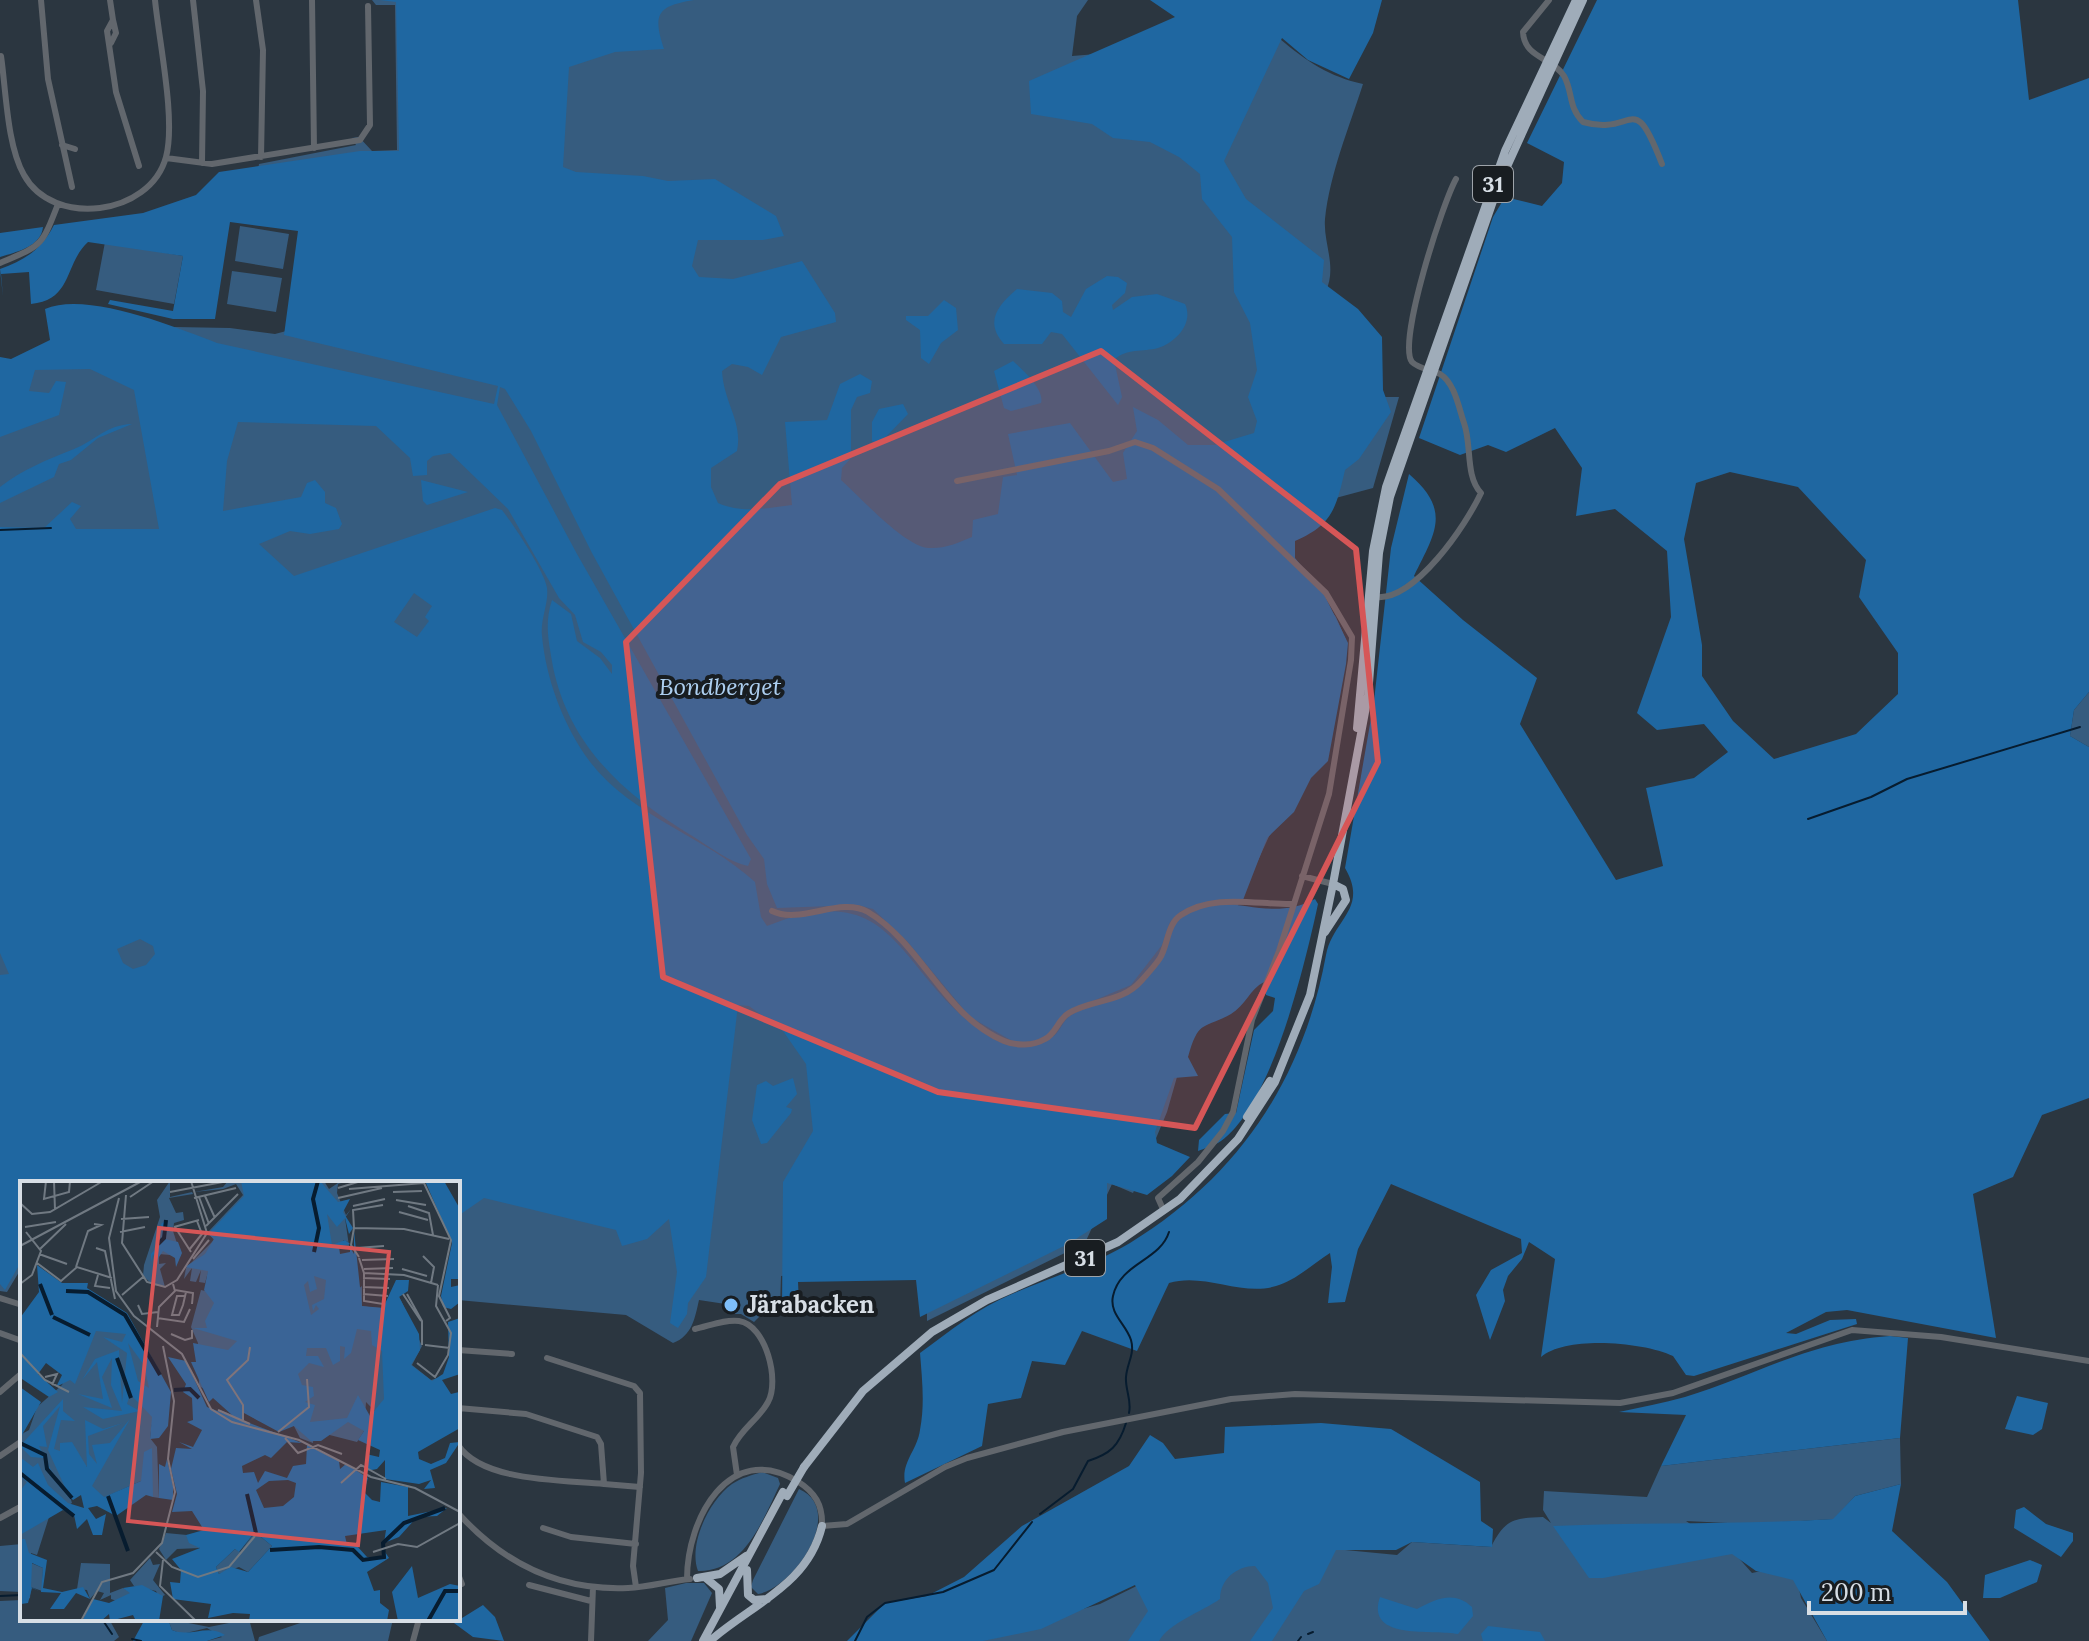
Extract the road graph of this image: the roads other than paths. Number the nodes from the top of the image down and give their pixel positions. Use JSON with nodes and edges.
{"nodes":[{"id":1,"x":41,"y":0,"type":"edge"},
{"id":2,"x":110,"y":0,"type":"edge"},
{"id":3,"x":155,"y":0,"type":"edge"},
{"id":4,"x":193,"y":0,"type":"edge"},
{"id":5,"x":256,"y":0,"type":"edge"},
{"id":6,"x":312,"y":0,"type":"edge"},
{"id":7,"x":1549,"y":0,"type":"edge"},
{"id":8,"x":1576,"y":0,"type":"edge"},
{"id":9,"x":1583,"y":0,"type":"edge"},
{"id":10,"x":368,"y":6,"type":"dead end"},
{"id":11,"x":1,"y":56,"type":"edge"},
{"id":12,"x":1549,"y":63,"type":"junction"},
{"id":13,"x":62,"y":145,"type":"junction"},
{"id":14,"x":314,"y":148,"type":"junction"},
{"id":15,"x":75,"y":149,"type":"dead end"},
{"id":16,"x":261,"y":157,"type":"junction"},
{"id":17,"x":166,"y":158,"type":"junction"},
{"id":18,"x":202,"y":163,"type":"junction"},
{"id":19,"x":1662,"y":164,"type":"dead end"},
{"id":20,"x":139,"y":166,"type":"dead end"},
{"id":21,"x":1456,"y":179,"type":"dead end"},
{"id":22,"x":72,"y":187,"type":"dead end"},
{"id":23,"x":58,"y":204,"type":"junction"},
{"id":24,"x":0,"y":263,"type":"edge"},
{"id":25,"x":1429,"y":370,"type":"junction"},
{"id":26,"x":957,"y":481,"type":"dead end"},
{"id":27,"x":1376,"y":597,"type":"junction"},
{"id":28,"x":1302,"y":876,"type":"junction"},
{"id":29,"x":1330,"y":884,"type":"junction"},
{"id":30,"x":1294,"y":904,"type":"junction"},
{"id":31,"x":772,"y":911,"type":"dead end"},
{"id":32,"x":1322,"y":936,"type":"junction"},
{"id":33,"x":1162,"y":1207,"type":"junction"},
{"id":34,"x":0,"y":1298,"type":"edge"},
{"id":35,"x":20,"y":1304,"type":"edge"},
{"id":36,"x":695,"y":1329,"type":"dead end"},
{"id":37,"x":0,"y":1333,"type":"edge"},
{"id":38,"x":20,"y":1340,"type":"edge"},
{"id":39,"x":460,"y":1350,"type":"edge"},
{"id":40,"x":512,"y":1354,"type":"dead end"},
{"id":41,"x":547,"y":1358,"type":"dead end"},
{"id":42,"x":2089,"y":1361,"type":"edge"},
{"id":43,"x":20,"y":1375,"type":"edge"},
{"id":44,"x":0,"y":1392,"type":"edge"},
{"id":45,"x":460,"y":1408,"type":"edge"},
{"id":46,"x":20,"y":1442,"type":"edge"},
{"id":47,"x":460,"y":1448,"type":"edge"},
{"id":48,"x":0,"y":1456,"type":"edge"},
{"id":49,"x":802,"y":1465,"type":"junction"},
{"id":50,"x":737,"y":1475,"type":"junction"},
{"id":51,"x":604,"y":1484,"type":"junction"},
{"id":52,"x":640,"y":1487,"type":"junction"},
{"id":53,"x":785,"y":1494,"type":"junction"},
{"id":54,"x":20,"y":1507,"type":"edge"},
{"id":55,"x":0,"y":1518,"type":"edge"},
{"id":56,"x":460,"y":1518,"type":"edge"},
{"id":57,"x":822,"y":1526,"type":"junction"},
{"id":58,"x":543,"y":1528,"type":"dead end"},
{"id":59,"x":636,"y":1544,"type":"junction"},
{"id":60,"x":750,"y":1552,"type":"junction"},
{"id":61,"x":747,"y":1570,"type":"junction"},
{"id":62,"x":702,"y":1578,"type":"junction"},
{"id":63,"x":460,"y":1579,"type":"edge"},
{"id":64,"x":687,"y":1579,"type":"junction"},
{"id":65,"x":462,"y":1584,"type":"dead end"},
{"id":66,"x":529,"y":1585,"type":"dead end"},
{"id":67,"x":593,"y":1587,"type":"junction"},
{"id":68,"x":636,"y":1587,"type":"junction"},
{"id":69,"x":768,"y":1599,"type":"junction"},
{"id":70,"x":591,"y":1601,"type":"junction"},
{"id":71,"x":720,"y":1609,"type":"junction"},
{"id":72,"x":418,"y":1621,"type":"edge"},
{"id":73,"x":413,"y":1641,"type":"edge"},
{"id":74,"x":591,"y":1641,"type":"edge"},
{"id":75,"x":707,"y":1641,"type":"edge"}],
"edges":[{"from":1,"to":13,"type":"street"},
{"from":2,"to":20,"type":"street"},
{"from":3,"to":17,"type":"street"},
{"from":4,"to":18,"type":"street"},
{"from":5,"to":16,"type":"street"},
{"from":6,"to":14,"type":"street"},
{"from":7,"to":12,"type":"street"},
{"from":8,"to":12,"type":"highway","number":"31"},
{"from":9,"to":12,"type":"highway","number":"31"},
{"from":10,"to":14,"type":"street"},
{"from":11,"to":23,"type":"street"},
{"from":12,"to":19,"type":"street"},
{"from":12,"to":25,"type":"highway","number":"31"},
{"from":13,"to":15,"type":"street"},
{"from":13,"to":22,"type":"street"},
{"from":14,"to":16,"type":"street"},
{"from":16,"to":18,"type":"street"},
{"from":17,"to":18,"type":"street"},
{"from":17,"to":23,"type":"street"},
{"from":21,"to":25,"type":"street"},
{"from":23,"to":24,"type":"street"},
{"from":25,"to":27,"type":"highway","number":"31"},
{"from":25,"to":27,"type":"street"},
{"from":25,"to":29,"type":"highway","number":"31"},
{"from":26,"to":28,"type":"street"},
{"from":27,"to":29,"type":"highway","number":"31"},
{"from":28,"to":29,"type":"street"},
{"from":28,"to":30,"type":"street"},
{"from":29,"to":32,"type":"highway","number":"31"},
{"from":29,"to":32,"type":"highway"},
{"from":29,"to":33,"type":"highway","number":"31"},
{"from":30,"to":31,"type":"street"},
{"from":30,"to":33,"type":"street"},
{"from":32,"to":49,"type":"highway","number":"31"},
{"from":33,"to":49,"type":"highway","number":"31"},
{"from":34,"to":35,"type":"street"},
{"from":36,"to":50,"type":"street"},
{"from":37,"to":38,"type":"street"},
{"from":39,"to":40,"type":"street"},
{"from":41,"to":52,"type":"street"},
{"from":42,"to":57,"type":"street"},
{"from":43,"to":44,"type":"street"},
{"from":45,"to":51,"type":"street"},
{"from":46,"to":48,"type":"street"},
{"from":47,"to":51,"type":"street"},
{"from":49,"to":53,"type":"highway","number":"31","bridge":true},
{"from":50,"to":57,"type":"street"},
{"from":50,"to":64,"type":"street"},
{"from":51,"to":52,"type":"street"},
{"from":52,"to":59,"type":"street"},
{"from":53,"to":60,"type":"highway","number":"31"},
{"from":53,"to":61,"type":"highway","number":"31"},
{"from":54,"to":55,"type":"street"},
{"from":56,"to":67,"type":"street"},
{"from":57,"to":69,"type":"highway"},
{"from":58,"to":59,"type":"street"},
{"from":59,"to":68,"type":"street"},
{"from":60,"to":62,"type":"highway"},
{"from":60,"to":71,"type":"highway","number":"31"},
{"from":61,"to":69,"type":"highway"},
{"from":61,"to":75,"type":"highway","number":"31"},
{"from":62,"to":64,"type":"street"},
{"from":62,"to":71,"type":"highway"},
{"from":63,"to":65,"type":"street"},
{"from":64,"to":68,"type":"street"},
{"from":66,"to":70,"type":"street"},
{"from":67,"to":68,"type":"street"},
{"from":67,"to":70,"type":"street"},
{"from":69,"to":75,"type":"highway"},
{"from":70,"to":74,"type":"street"},
{"from":71,"to":75,"type":"highway","number":"31"},
{"from":72,"to":73,"type":"street"}]}
